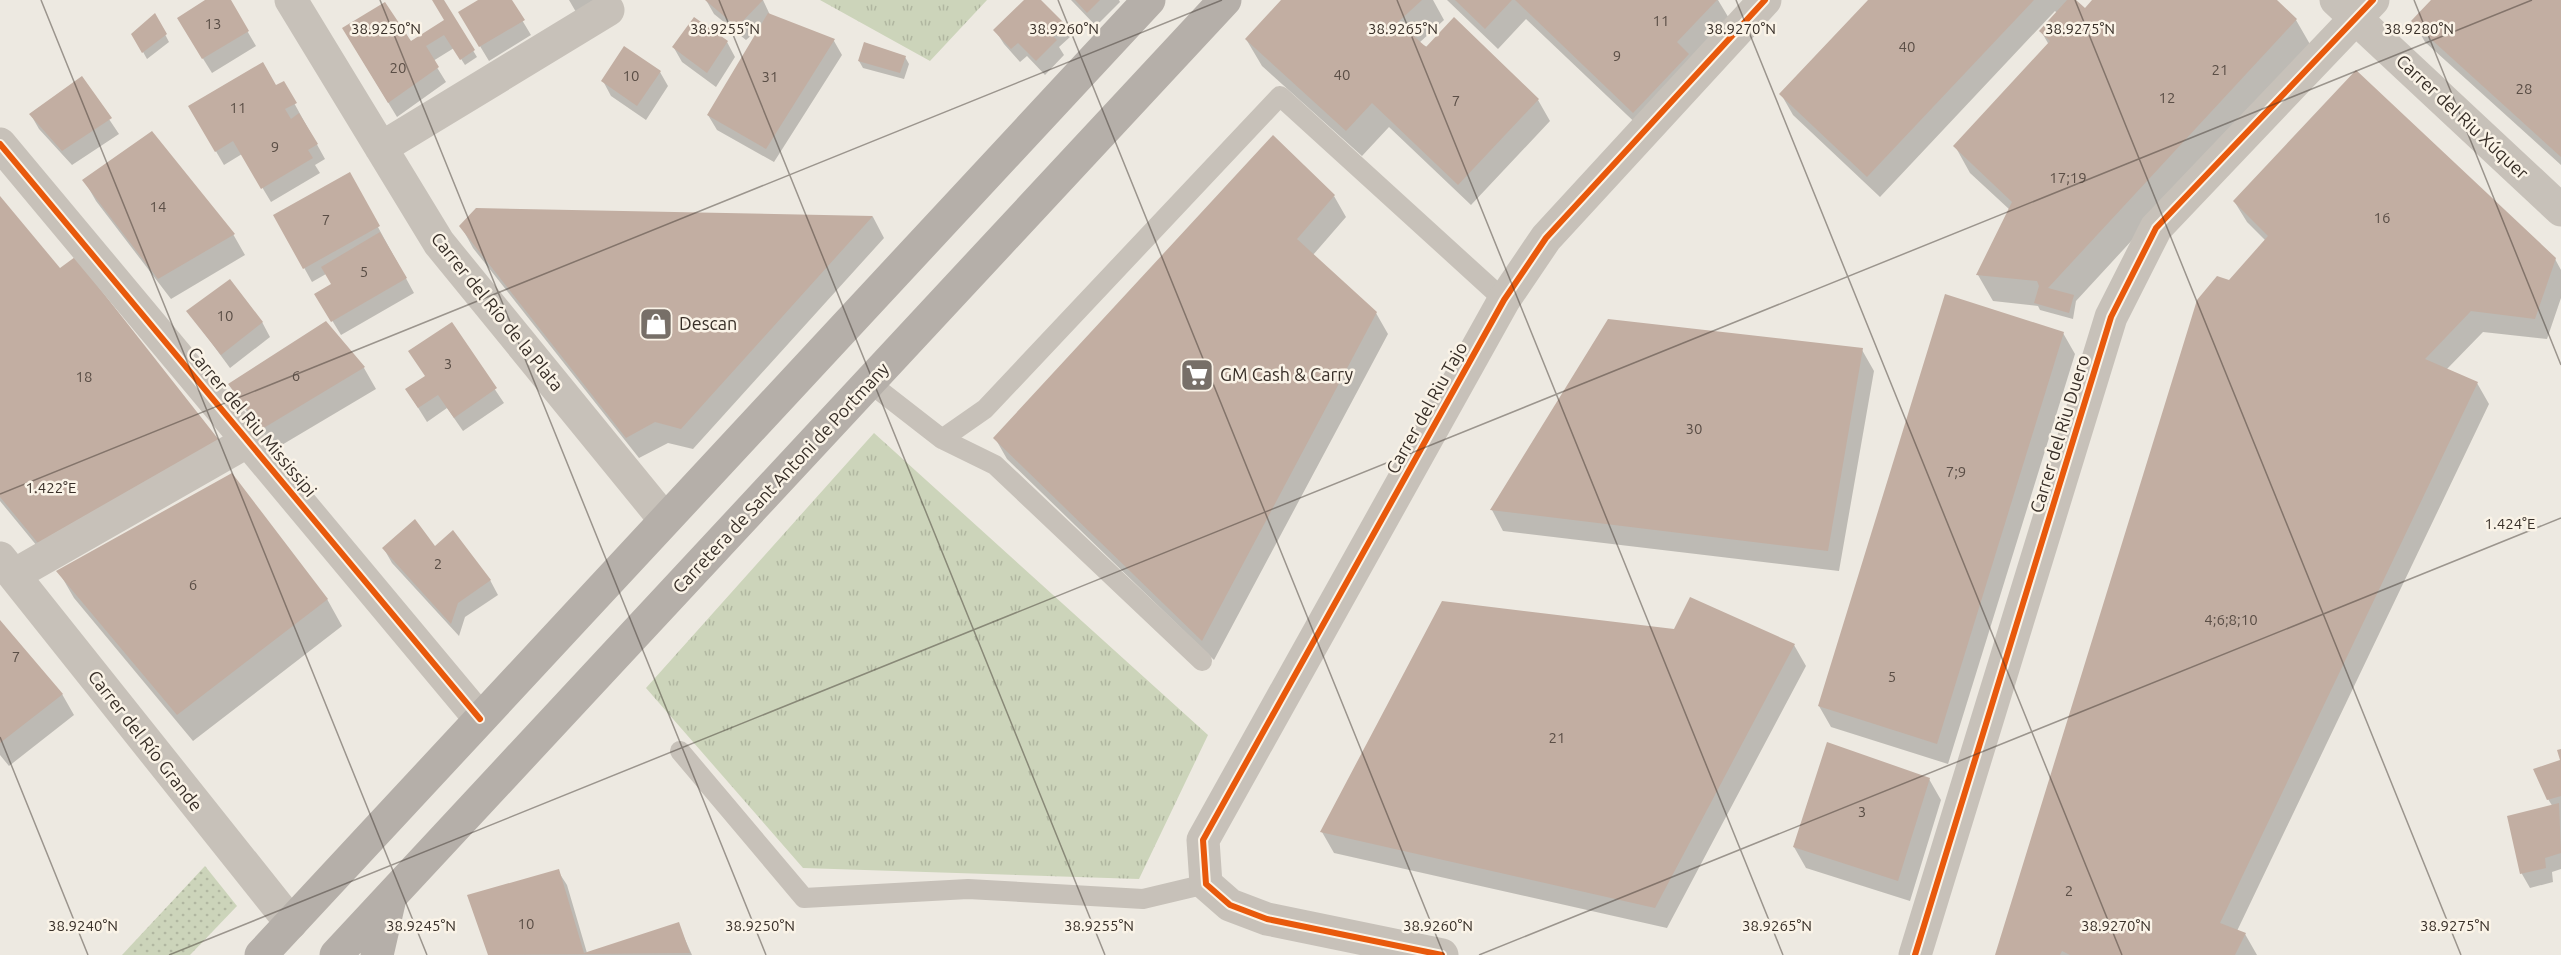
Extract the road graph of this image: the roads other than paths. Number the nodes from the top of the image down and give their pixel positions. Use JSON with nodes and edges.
{"nodes":[{"id":1,"x":291,"y":0,"type":"edge"},
{"id":2,"x":1149,"y":0,"type":"edge"},
{"id":3,"x":1225,"y":0,"type":"edge"},
{"id":4,"x":1765,"y":0,"type":"edge"},
{"id":5,"x":2355,"y":6,"type":"edge"},
{"id":6,"x":608,"y":10,"type":"dead end"},
{"id":7,"x":0,"y":144,"type":"edge"},
{"id":8,"x":381,"y":148,"type":"junction"},
{"id":9,"x":2561,"y":210,"type":"edge"},
{"id":10,"x":1504,"y":300,"type":"junction"},
{"id":11,"x":870,"y":383,"type":"junction"},
{"id":12,"x":942,"y":439,"type":"junction"},
{"id":13,"x":248,"y":441,"type":"junction"},
{"id":14,"x":665,"y":520,"type":"junction"},
{"id":15,"x":5,"y":572,"type":"edge"},
{"id":16,"x":1202,"y":661,"type":"dead end"},
{"id":17,"x":480,"y":719,"type":"junction"},
{"id":18,"x":680,"y":751,"type":"dead end"},
{"id":19,"x":1206,"y":884,"type":"junction"},
{"id":20,"x":392,"y":894,"type":"junction"},
{"id":21,"x":291,"y":923,"type":"junction"},
{"id":22,"x":261,"y":955,"type":"edge"},
{"id":23,"x":336,"y":955,"type":"edge"},
{"id":24,"x":377,"y":955,"type":"edge"},
{"id":25,"x":1442,"y":955,"type":"edge"},
{"id":26,"x":1916,"y":955,"type":"edge"}],
"edges":[{"from":1,"to":8,"type":"street","name":"Carrer del Río de la Plata"},
{"from":2,"to":14,"type":"main road"},
{"from":3,"to":11,"type":"main road","name":"Carretera de Sant Antoni de Portmany"},
{"from":4,"to":10,"type":"street","name":"Carrer del Riu Tajo"},
{"from":5,"to":9,"type":"street","name":"Carrer del Riu Xúquer"},
{"from":5,"to":26,"type":"street","name":"Carrer del Riu Duero"},
{"from":6,"to":8,"type":"street"},
{"from":7,"to":13,"type":"street","name":"Carrer del Riu Mississipi"},
{"from":8,"to":14,"type":"street","name":"Carrer del Río de la Plata"},
{"from":10,"to":12,"type":"lane"},
{"from":10,"to":19,"type":"street","name":"Carrer del Riu Tajo"},
{"from":11,"to":12,"type":"lane"},
{"from":11,"to":20,"type":"main road","name":"Carretera de Sant Antoni de Portmany"},
{"from":12,"to":16,"type":"lane"},
{"from":13,"to":15,"type":"street"},
{"from":13,"to":17,"type":"street","name":"Carrer del Riu Mississipi"},
{"from":14,"to":17,"type":"main road"},
{"from":15,"to":21,"type":"street","name":"Carrer del Río Grande"},
{"from":17,"to":21,"type":"main road"},
{"from":18,"to":19,"type":"lane"},
{"from":19,"to":25,"type":"street"},
{"from":20,"to":23,"type":"main road","name":"Carretera de Sant Antoni de Portmany"},
{"from":20,"to":24,"type":"main road"},
{"from":21,"to":22,"type":"main road"}]}
